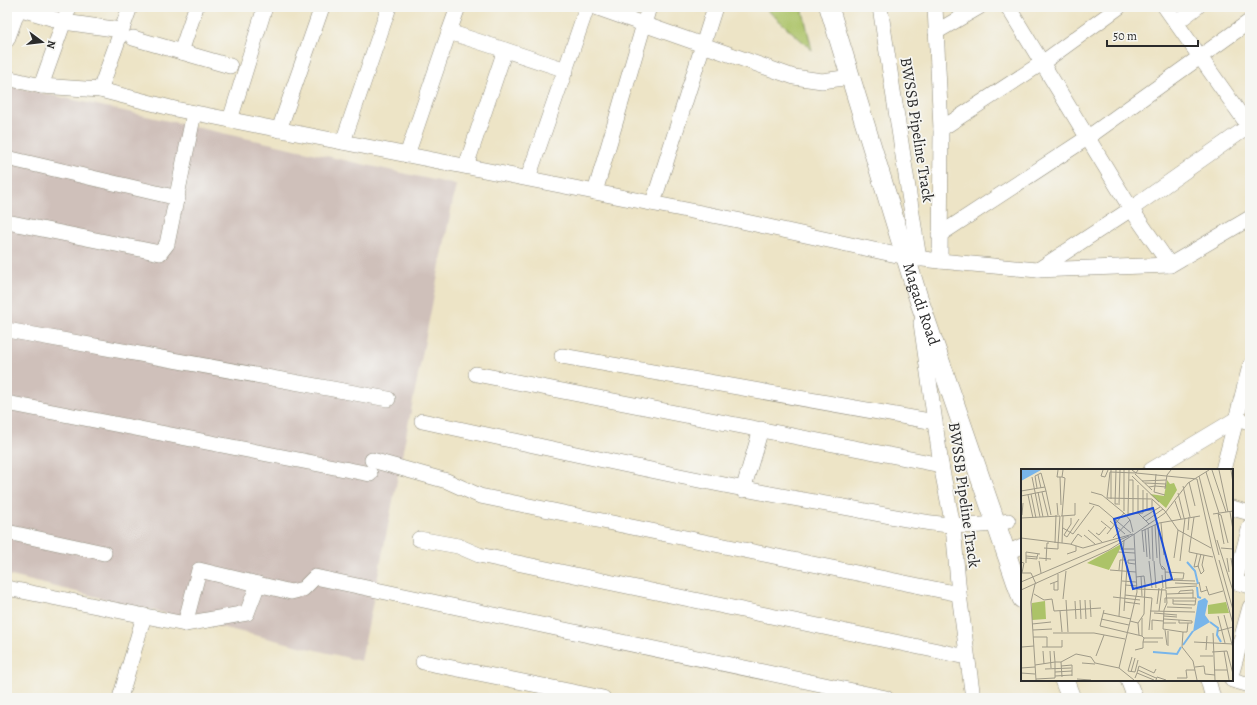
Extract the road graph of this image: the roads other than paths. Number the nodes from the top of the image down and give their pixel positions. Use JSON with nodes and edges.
{"nodes":[{"id":1,"x":17,"y":7,"type":"edge"},
{"id":2,"x":69,"y":7,"type":"edge"},
{"id":3,"x":130,"y":7,"type":"edge"},
{"id":4,"x":196,"y":7,"type":"edge"},
{"id":5,"x":265,"y":7,"type":"edge"},
{"id":6,"x":322,"y":7,"type":"edge"},
{"id":7,"x":388,"y":7,"type":"edge"},
{"id":8,"x":458,"y":7,"type":"edge"},
{"id":9,"x":587,"y":7,"type":"edge"},
{"id":10,"x":595,"y":7,"type":"edge"},
{"id":11,"x":649,"y":7,"type":"edge"},
{"id":12,"x":715,"y":7,"type":"edge"},
{"id":13,"x":829,"y":7,"type":"edge"},
{"id":14,"x":842,"y":7,"type":"edge"},
{"id":15,"x":880,"y":7,"type":"edge"},
{"id":16,"x":935,"y":7,"type":"edge"},
{"id":17,"x":979,"y":7,"type":"edge"},
{"id":18,"x":1008,"y":7,"type":"edge"},
{"id":19,"x":1119,"y":7,"type":"edge"},
{"id":20,"x":1165,"y":7,"type":"edge"},
{"id":21,"x":1197,"y":7,"type":"edge"},
{"id":22,"x":1250,"y":21,"type":"edge"},
{"id":23,"x":64,"y":22,"type":"junction"},
{"id":24,"x":1176,"y":23,"type":"junction"},
{"id":25,"x":643,"y":24,"type":"junction"},
{"id":26,"x":121,"y":30,"type":"junction"},
{"id":27,"x":449,"y":32,"type":"junction"},
{"id":28,"x":936,"y":32,"type":"junction"},
{"id":29,"x":133,"y":38,"type":"dead end"},
{"id":30,"x":7,"y":40,"type":"edge"},
{"id":31,"x":703,"y":45,"type":"junction"},
{"id":32,"x":505,"y":50,"type":"junction"},
{"id":33,"x":181,"y":52,"type":"junction"},
{"id":34,"x":1199,"y":57,"type":"junction"},
{"id":35,"x":1042,"y":63,"type":"junction"},
{"id":36,"x":230,"y":66,"type":"dead end"},
{"id":37,"x":566,"y":70,"type":"junction"},
{"id":38,"x":851,"y":77,"type":"junction"},
{"id":39,"x":7,"y":78,"type":"edge"},
{"id":40,"x":41,"y":86,"type":"junction"},
{"id":41,"x":100,"y":90,"type":"junction"},
{"id":42,"x":194,"y":113,"type":"junction"},
{"id":43,"x":230,"y":120,"type":"junction"},
{"id":44,"x":1249,"y":127,"type":"edge"},
{"id":45,"x":941,"y":129,"type":"junction"},
{"id":46,"x":279,"y":130,"type":"junction"},
{"id":47,"x":1087,"y":138,"type":"junction"},
{"id":48,"x":343,"y":142,"type":"junction"},
{"id":49,"x":407,"y":155,"type":"junction"},
{"id":50,"x":7,"y":158,"type":"edge"},
{"id":51,"x":466,"y":166,"type":"junction"},
{"id":52,"x":528,"y":178,"type":"junction"},
{"id":53,"x":595,"y":192,"type":"junction"},
{"id":54,"x":178,"y":198,"type":"junction"},
{"id":55,"x":653,"y":203,"type":"junction"},
{"id":56,"x":1131,"y":209,"type":"junction"},
{"id":57,"x":1250,"y":218,"type":"edge"},
{"id":58,"x":7,"y":222,"type":"edge"},
{"id":59,"x":939,"y":235,"type":"junction"},
{"id":60,"x":913,"y":258,"type":"junction"},
{"id":61,"x":940,"y":261,"type":"junction"},
{"id":62,"x":1170,"y":265,"type":"junction"},
{"id":63,"x":1037,"y":270,"type":"junction"},
{"id":64,"x":918,"y":296,"type":"junction"},
{"id":65,"x":7,"y":330,"type":"edge"},
{"id":66,"x":562,"y":356,"type":"dead end"},
{"id":67,"x":1250,"y":366,"type":"edge"},
{"id":68,"x":476,"y":374,"type":"dead end"},
{"id":69,"x":388,"y":399,"type":"dead end"},
{"id":70,"x":7,"y":403,"type":"edge"},
{"id":71,"x":422,"y":421,"type":"dead end"},
{"id":72,"x":1243,"y":421,"type":"edge"},
{"id":73,"x":935,"y":422,"type":"junction"},
{"id":74,"x":761,"y":429,"type":"junction"},
{"id":75,"x":941,"y":465,"type":"junction"},
{"id":76,"x":1153,"y":469,"type":"edge"},
{"id":77,"x":1223,"y":469,"type":"edge"},
{"id":78,"x":743,"y":490,"type":"junction"},
{"id":79,"x":1233,"y":508,"type":"edge"},
{"id":80,"x":1250,"y":513,"type":"edge"},
{"id":81,"x":1002,"y":523,"type":"junction"},
{"id":82,"x":953,"y":526,"type":"junction"},
{"id":83,"x":1250,"y":526,"type":"edge"},
{"id":84,"x":7,"y":532,"type":"edge"},
{"id":85,"x":419,"y":539,"type":"dead end"},
{"id":86,"x":1017,"y":552,"type":"edge"},
{"id":87,"x":104,"y":553,"type":"dead end"},
{"id":88,"x":258,"y":584,"type":"junction"},
{"id":89,"x":1250,"y":586,"type":"edge"},
{"id":90,"x":7,"y":588,"type":"edge"},
{"id":91,"x":1021,"y":590,"type":"edge"},
{"id":92,"x":959,"y":594,"type":"junction"},
{"id":93,"x":1250,"y":607,"type":"edge"},
{"id":94,"x":144,"y":616,"type":"junction"},
{"id":95,"x":185,"y":624,"type":"junction"},
{"id":96,"x":967,"y":657,"type":"junction"},
{"id":97,"x":423,"y":662,"type":"dead end"},
{"id":98,"x":1233,"y":668,"type":"edge"},
{"id":99,"x":1233,"y":680,"type":"edge"},
{"id":100,"x":1051,"y":681,"type":"edge"},
{"id":101,"x":1064,"y":681,"type":"edge"},
{"id":102,"x":1128,"y":681,"type":"edge"},
{"id":103,"x":1208,"y":681,"type":"edge"},
{"id":104,"x":1250,"y":685,"type":"edge"},
{"id":105,"x":120,"y":698,"type":"edge"},
{"id":106,"x":603,"y":698,"type":"edge"},
{"id":107,"x":886,"y":698,"type":"edge"},
{"id":108,"x":973,"y":698,"type":"edge"},
{"id":109,"x":1058,"y":698,"type":"edge"},
{"id":110,"x":1071,"y":698,"type":"edge"},
{"id":111,"x":1135,"y":698,"type":"edge"},
{"id":112,"x":1213,"y":698,"type":"edge"}],
"edges":[{"from":1,"to":23,"type":"street"},
{"from":1,"to":30,"type":"street"},
{"from":2,"to":23,"type":"street"},
{"from":3,"to":26,"type":"street"},
{"from":4,"to":33,"type":"street"},
{"from":5,"to":43,"type":"street"},
{"from":6,"to":46,"type":"street"},
{"from":7,"to":48,"type":"street"},
{"from":8,"to":27,"type":"street"},
{"from":9,"to":37,"type":"street"},
{"from":10,"to":25,"type":"street"},
{"from":11,"to":25,"type":"street"},
{"from":12,"to":31,"type":"street"},
{"from":13,"to":38,"type":"main road","name":"Magadi Road"},
{"from":14,"to":60,"type":"main road","name":"Magadi Road"},
{"from":15,"to":60,"type":"street","name":"BWSSB Pipeline Track"},
{"from":16,"to":28,"type":"street"},
{"from":17,"to":28,"type":"street"},
{"from":18,"to":35,"type":"street"},
{"from":19,"to":35,"type":"street"},
{"from":20,"to":24,"type":"street"},
{"from":21,"to":24,"type":"street"},
{"from":22,"to":34,"type":"street"},
{"from":23,"to":26,"type":"street"},
{"from":23,"to":40,"type":"street"},
{"from":24,"to":34,"type":"street"},
{"from":25,"to":31,"type":"street"},
{"from":25,"to":53,"type":"street"},
{"from":26,"to":41,"type":"street"},
{"from":27,"to":32,"type":"street"},
{"from":27,"to":49,"type":"street"},
{"from":28,"to":45,"type":"street"},
{"from":29,"to":33,"type":"street"},
{"from":31,"to":38,"type":"street"},
{"from":31,"to":55,"type":"street"},
{"from":32,"to":37,"type":"street"},
{"from":32,"to":51,"type":"street"},
{"from":33,"to":36,"type":"street"},
{"from":34,"to":44,"type":"street"},
{"from":34,"to":47,"type":"street"},
{"from":35,"to":45,"type":"street"},
{"from":35,"to":47,"type":"street"},
{"from":37,"to":52,"type":"street"},
{"from":38,"to":60,"type":"main road","name":"Magadi Road"},
{"from":39,"to":40,"type":"street"},
{"from":40,"to":41,"type":"street"},
{"from":41,"to":42,"type":"street"},
{"from":42,"to":43,"type":"street"},
{"from":42,"to":54,"type":"street"},
{"from":43,"to":46,"type":"street"},
{"from":44,"to":56,"type":"street"},
{"from":45,"to":59,"type":"street"},
{"from":46,"to":48,"type":"street"},
{"from":47,"to":56,"type":"street"},
{"from":47,"to":59,"type":"street"},
{"from":48,"to":49,"type":"street"},
{"from":49,"to":51,"type":"street"},
{"from":50,"to":54,"type":"street"},
{"from":51,"to":52,"type":"street"},
{"from":52,"to":53,"type":"street"},
{"from":53,"to":55,"type":"street"},
{"from":54,"to":58,"type":"street"},
{"from":55,"to":60,"type":"street"},
{"from":56,"to":62,"type":"street"},
{"from":56,"to":63,"type":"street"},
{"from":57,"to":62,"type":"street"},
{"from":59,"to":61,"type":"street"},
{"from":60,"to":61,"type":"street"},
{"from":60,"to":64,"type":"main road","name":"Magadi Road"},
{"from":60,"to":81,"type":"main road","name":"Magadi Road"},
{"from":61,"to":63,"type":"street"},
{"from":62,"to":63,"type":"street"},
{"from":64,"to":73,"type":"street","name":"BWSSB Pipeline Track"},
{"from":64,"to":81,"type":"main road","name":"Magadi Road"},
{"from":65,"to":69,"type":"street"},
{"from":66,"to":73,"type":"street"},
{"from":67,"to":72,"type":"street"},
{"from":68,"to":74,"type":"street"},
{"from":70,"to":92,"type":"street"},
{"from":71,"to":78,"type":"street"},
{"from":72,"to":76,"type":"street"},
{"from":72,"to":77,"type":"street"},
{"from":73,"to":75,"type":"street","name":"BWSSB Pipeline Track"},
{"from":74,"to":75,"type":"street"},
{"from":74,"to":78,"type":"street"},
{"from":75,"to":82,"type":"street","name":"BWSSB Pipeline Track"},
{"from":78,"to":82,"type":"street"},
{"from":79,"to":80,"type":"street"},
{"from":81,"to":82,"type":"street"},
{"from":81,"to":86,"type":"main road","name":"Magadi Road"},
{"from":82,"to":92,"type":"street","name":"BWSSB Pipeline Track"},
{"from":83,"to":89,"type":"street"},
{"from":84,"to":87,"type":"street"},
{"from":85,"to":96,"type":"street"},
{"from":86,"to":91,"type":"main road","name":"Magadi Road"},
{"from":88,"to":95,"type":"street"},
{"from":88,"to":95,"type":"street"},
{"from":88,"to":107,"type":"street"},
{"from":90,"to":94,"type":"street"},
{"from":92,"to":96,"type":"street","name":"BWSSB Pipeline Track"},
{"from":93,"to":98,"type":"street"},
{"from":94,"to":95,"type":"street"},
{"from":94,"to":105,"type":"street"},
{"from":96,"to":108,"type":"street","name":"BWSSB Pipeline Track"},
{"from":97,"to":106,"type":"street"},
{"from":99,"to":104,"type":"street"},
{"from":100,"to":109,"type":"main road"},
{"from":101,"to":110,"type":"main road"},
{"from":102,"to":111,"type":"street"},
{"from":103,"to":112,"type":"street"}]}
